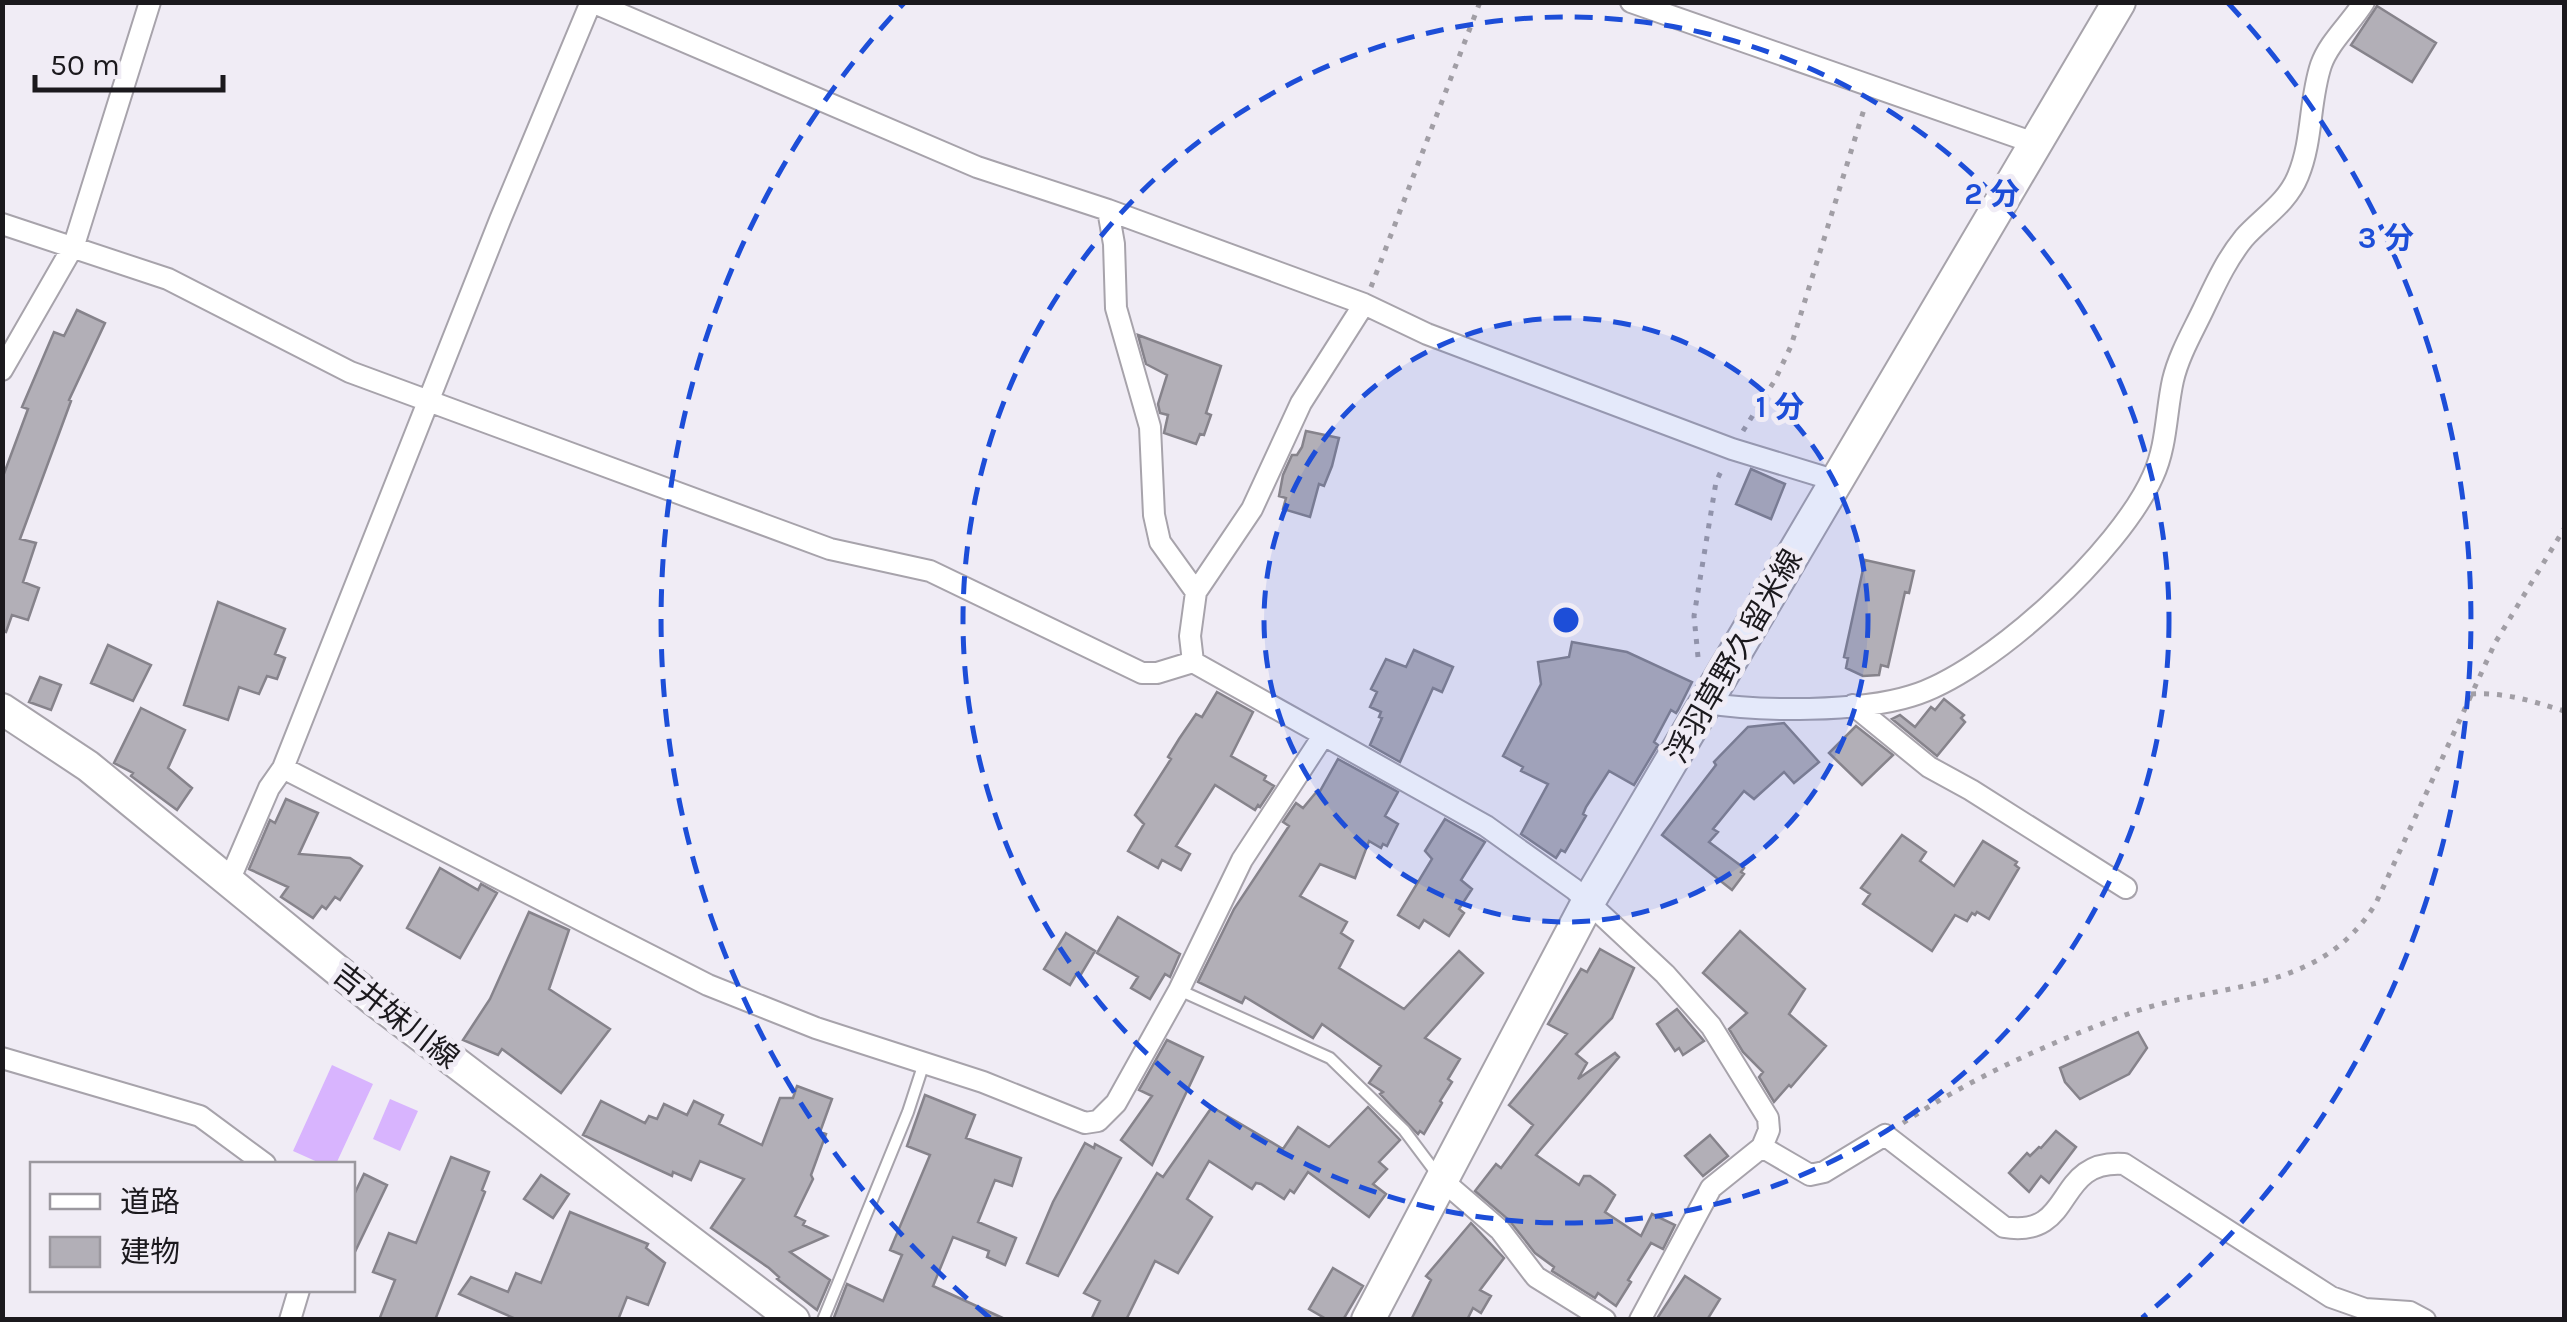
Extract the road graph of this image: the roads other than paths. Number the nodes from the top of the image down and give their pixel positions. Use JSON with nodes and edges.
{"nodes":[{"id":1,"x":150,"y":2,"type":"edge"},
{"id":2,"x":592,"y":2,"type":"edge"},
{"id":3,"x":1631,"y":2,"type":"edge"},
{"id":4,"x":2119,"y":2,"type":"edge"},
{"id":5,"x":2364,"y":2,"type":"edge"},
{"id":6,"x":2036,"y":144,"type":"junction"},
{"id":7,"x":1108,"y":210,"type":"junction"},
{"id":8,"x":2,"y":224,"type":"edge"},
{"id":9,"x":74,"y":245,"type":"junction"},
{"id":10,"x":1364,"y":304,"type":"junction"},
{"id":11,"x":2,"y":370,"type":"edge"},
{"id":12,"x":430,"y":401,"type":"junction"},
{"id":13,"x":1837,"y":481,"type":"junction"},
{"id":14,"x":1196,"y":592,"type":"junction"},
{"id":15,"x":1194,"y":662,"type":"junction"},
{"id":16,"x":1711,"y":697,"type":"junction"},
{"id":17,"x":1853,"y":705,"type":"junction"},
{"id":18,"x":2,"y":708,"type":"edge"},
{"id":19,"x":1324,"y":736,"type":"junction"},
{"id":20,"x":283,"y":768,"type":"junction"},
{"id":21,"x":229,"y":880,"type":"junction"},
{"id":22,"x":2126,"y":888,"type":"dead end"},
{"id":23,"x":1587,"y":904,"type":"junction"},
{"id":24,"x":1179,"y":990,"type":"junction"},
{"id":25,"x":2,"y":1058,"type":"edge"},
{"id":26,"x":924,"y":1063,"type":"junction"},
{"id":27,"x":1762,"y":1147,"type":"junction"},
{"id":28,"x":262,"y":1162,"type":"edge"},
{"id":29,"x":1442,"y":1180,"type":"junction"},
{"id":30,"x":297,"y":1292,"type":"edge"},
{"id":31,"x":290,"y":1320,"type":"edge"},
{"id":32,"x":794,"y":1320,"type":"edge"},
{"id":33,"x":823,"y":1320,"type":"edge"},
{"id":34,"x":1368,"y":1320,"type":"edge"},
{"id":35,"x":1605,"y":1320,"type":"edge"},
{"id":36,"x":1640,"y":1320,"type":"edge"},
{"id":37,"x":2425,"y":1320,"type":"edge"}],
"edges":[{"from":1,"to":9,"type":"street"},
{"from":2,"to":7,"type":"street"},
{"from":2,"to":12,"type":"street"},
{"from":3,"to":6,"type":"street"},
{"from":4,"to":6,"type":"main road","name":"浮羽草野久留米線"},
{"from":5,"to":17,"type":"street"},
{"from":6,"to":13,"type":"main road","name":"浮羽草野久留米線"},
{"from":7,"to":10,"type":"street"},
{"from":7,"to":14,"type":"street"},
{"from":8,"to":9,"type":"street"},
{"from":9,"to":11,"type":"street"},
{"from":9,"to":12,"type":"street"},
{"from":10,"to":13,"type":"street"},
{"from":10,"to":14,"type":"street"},
{"from":12,"to":15,"type":"street"},
{"from":12,"to":20,"type":"street"},
{"from":13,"to":16,"type":"main road","name":"浮羽草野久留米線"},
{"from":14,"to":15,"type":"street"},
{"from":15,"to":19,"type":"street"},
{"from":16,"to":17,"type":"street"},
{"from":16,"to":23,"type":"main road","name":"浮羽草野久留米線"},
{"from":17,"to":22,"type":"street"},
{"from":18,"to":21,"type":"main road","name":"吉井妹川線"},
{"from":19,"to":23,"type":"street"},
{"from":19,"to":24,"type":"street"},
{"from":20,"to":21,"type":"street"},
{"from":20,"to":26,"type":"street"},
{"from":21,"to":32,"type":"main road","name":"吉井妹川線"},
{"from":23,"to":27,"type":"street"},
{"from":23,"to":29,"type":"main road","name":"浮羽草野久留米線"},
{"from":24,"to":26,"type":"street"},
{"from":24,"to":29,"type":"lane"},
{"from":25,"to":28,"type":"street"},
{"from":26,"to":33,"type":"lane"},
{"from":27,"to":36,"type":"street"},
{"from":27,"to":37,"type":"street"},
{"from":29,"to":34,"type":"main road","name":"浮羽草野久留米線"},
{"from":29,"to":35,"type":"street"},
{"from":30,"to":31,"type":"street"}]}
